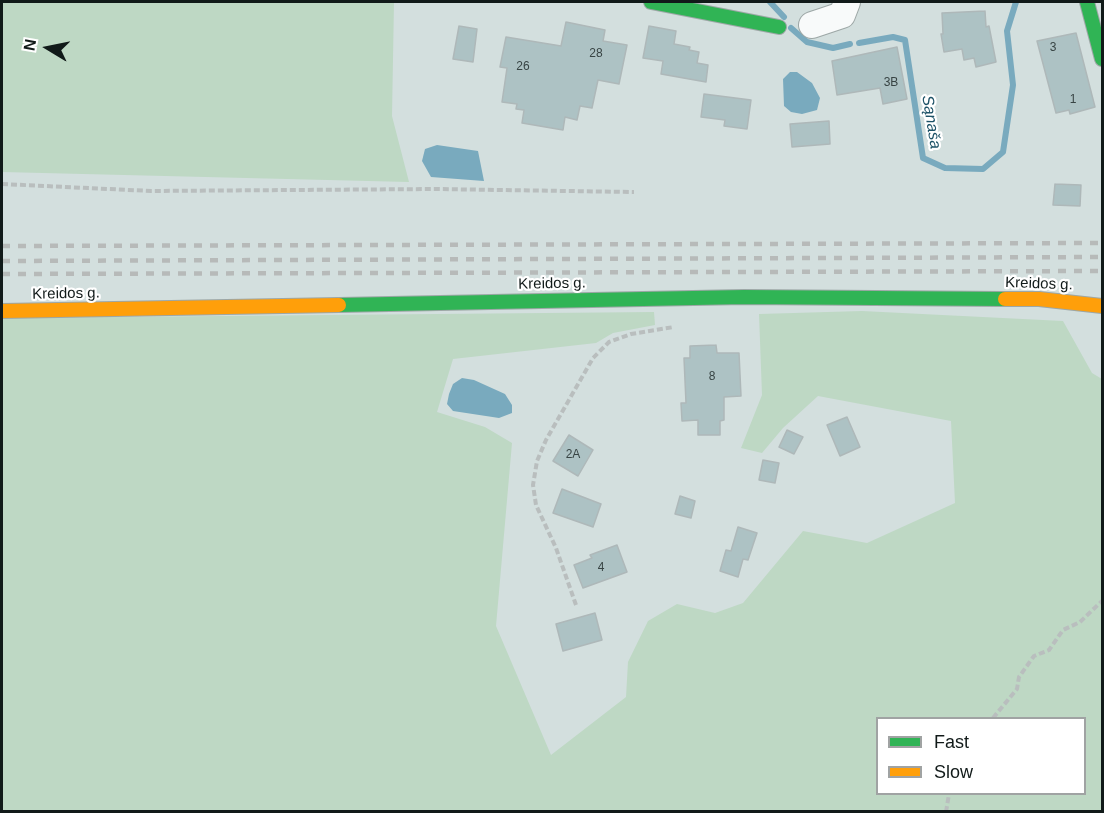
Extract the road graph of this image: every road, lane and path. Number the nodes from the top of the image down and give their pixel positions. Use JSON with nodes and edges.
{"nodes":[{"id":1,"x":651,"y":2,"type":"edge"},
{"id":2,"x":847,"y":2,"type":"edge"},
{"id":3,"x":1087,"y":2,"type":"edge"},
{"id":4,"x":812,"y":25,"type":"dead end"},
{"id":5,"x":778,"y":27,"type":"dead end"},
{"id":6,"x":1102,"y":59,"type":"edge"},
{"id":7,"x":2,"y":184,"type":"edge"},
{"id":8,"x":634,"y":192,"type":"dead end"},
{"id":9,"x":1102,"y":306,"type":"edge"},
{"id":10,"x":2,"y":312,"type":"edge"},
{"id":11,"x":684,"y":325,"type":"dead end"},
{"id":12,"x":1102,"y":602,"type":"edge"},
{"id":13,"x":576,"y":605,"type":"dead end"},
{"id":14,"x":994,"y":717,"type":"edge"},
{"id":15,"x":949,"y":795,"type":"edge"},
{"id":16,"x":946,"y":812,"type":"edge"}],
"edges":[{"from":1,"to":5,"type":"street"},
{"from":2,"to":4,"type":"street"},
{"from":3,"to":6,"type":"street"},
{"from":7,"to":8,"type":"path"},
{"from":9,"to":10,"type":"street","name":"Kreidos g."},
{"from":11,"to":13,"type":"path"},
{"from":12,"to":14,"type":"path"},
{"from":15,"to":16,"type":"path"}]}
